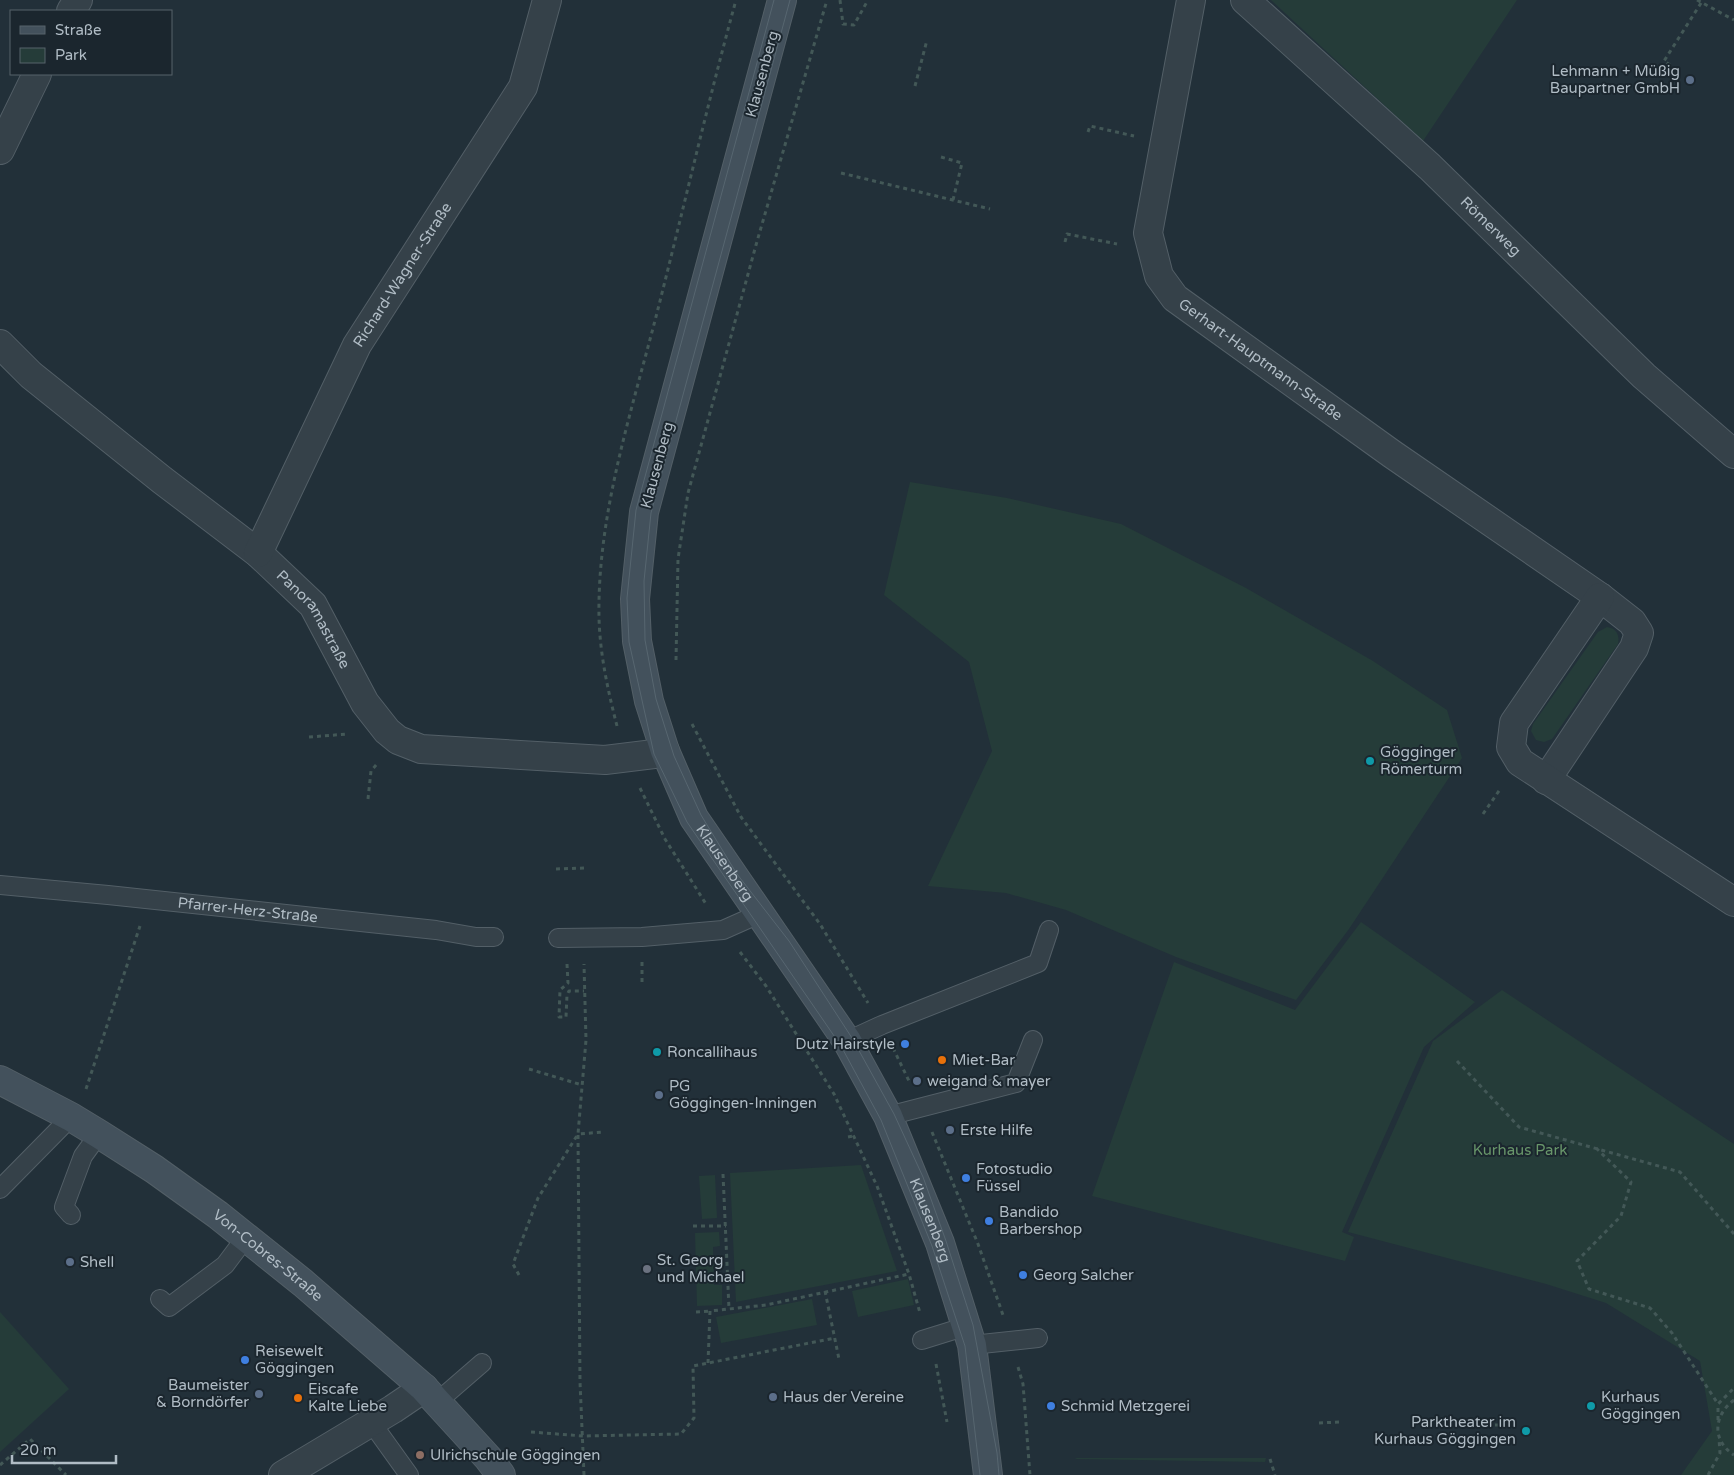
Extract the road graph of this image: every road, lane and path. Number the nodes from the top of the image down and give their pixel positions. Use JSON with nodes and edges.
{"nodes":[{"id":1,"x":547,"y":0,"type":"edge"},
{"id":2,"x":736,"y":0,"type":"edge"},
{"id":3,"x":782,"y":0,"type":"edge"},
{"id":4,"x":827,"y":0,"type":"edge"},
{"id":5,"x":840,"y":0,"type":"edge"},
{"id":6,"x":868,"y":0,"type":"edge"},
{"id":7,"x":1191,"y":0,"type":"edge"},
{"id":8,"x":1245,"y":0,"type":"edge"},
{"id":9,"x":1697,"y":0,"type":"edge"},
{"id":10,"x":1703,"y":1,"type":"edge"},
{"id":11,"x":1734,"y":20,"type":"edge"},
{"id":12,"x":927,"y":40,"type":"dead end"},
{"id":13,"x":1670,"y":65,"type":"dead end"},
{"id":14,"x":37,"y":75,"type":"edge"},
{"id":15,"x":915,"y":86,"type":"dead end"},
{"id":16,"x":1088,"y":132,"type":"dead end"},
{"id":17,"x":1164,"y":142,"type":"junction"},
{"id":18,"x":0,"y":150,"type":"edge"},
{"id":19,"x":941,"y":158,"type":"dead end"},
{"id":20,"x":841,"y":173,"type":"dead end"},
{"id":21,"x":953,"y":200,"type":"junction"},
{"id":22,"x":990,"y":209,"type":"dead end"},
{"id":23,"x":1065,"y":242,"type":"dead end"},
{"id":24,"x":1152,"y":250,"type":"junction"},
{"id":25,"x":0,"y":344,"type":"edge"},
{"id":26,"x":1734,"y":454,"type":"edge"},
{"id":27,"x":258,"y":553,"type":"junction"},
{"id":28,"x":1600,"y":597,"type":"junction"},
{"id":29,"x":676,"y":662,"type":"dead end"},
{"id":30,"x":691,"y":722,"type":"dead end"},
{"id":31,"x":666,"y":751,"type":"junction"},
{"id":32,"x":625,"y":757,"type":"junction"},
{"id":33,"x":1546,"y":780,"type":"junction"},
{"id":34,"x":584,"y":868,"type":"dead end"},
{"id":35,"x":556,"y":869,"type":"dead end"},
{"id":36,"x":0,"y":885,"type":"edge"},
{"id":37,"x":149,"y":899,"type":"junction"},
{"id":38,"x":1734,"y":902,"type":"edge"},
{"id":39,"x":759,"y":914,"type":"junction"},
{"id":40,"x":723,"y":930,"type":"junction"},
{"id":41,"x":1049,"y":930,"type":"dead end"},
{"id":42,"x":494,"y":937,"type":"dead end"},
{"id":43,"x":558,"y":938,"type":"dead end"},
{"id":44,"x":584,"y":938,"type":"junction"},
{"id":45,"x":568,"y":960,"type":"dead end"},
{"id":46,"x":853,"y":980,"type":"dead end"},
{"id":47,"x":584,"y":991,"type":"junction"},
{"id":48,"x":1033,"y":1040,"type":"dead end"},
{"id":49,"x":847,"y":1041,"type":"junction"},
{"id":50,"x":1457,"y":1061,"type":"dead end"},
{"id":51,"x":529,"y":1069,"type":"dead end"},
{"id":52,"x":0,"y":1080,"type":"edge"},
{"id":53,"x":582,"y":1085,"type":"junction"},
{"id":54,"x":78,"y":1106,"type":"junction"},
{"id":55,"x":888,"y":1116,"type":"junction"},
{"id":56,"x":603,"y":1132,"type":"dead end"},
{"id":57,"x":99,"y":1134,"type":"junction"},
{"id":58,"x":578,"y":1134,"type":"junction"},
{"id":59,"x":854,"y":1136,"type":"junction"},
{"id":60,"x":848,"y":1137,"type":"dead end"},
{"id":61,"x":1596,"y":1148,"type":"junction"},
{"id":62,"x":723,"y":1174,"type":"dead end"},
{"id":63,"x":0,"y":1188,"type":"edge"},
{"id":64,"x":71,"y":1215,"type":"dead end"},
{"id":65,"x":693,"y":1226,"type":"dead end"},
{"id":66,"x":726,"y":1226,"type":"junction"},
{"id":67,"x":1734,"y":1234,"type":"edge"},
{"id":68,"x":246,"y":1237,"type":"junction"},
{"id":69,"x":909,"y":1274,"type":"junction"},
{"id":70,"x":519,"y":1275,"type":"dead end"},
{"id":71,"x":825,"y":1291,"type":"junction"},
{"id":72,"x":160,"y":1299,"type":"dead end"},
{"id":73,"x":729,"y":1309,"type":"junction"},
{"id":74,"x":710,"y":1311,"type":"junction"},
{"id":75,"x":696,"y":1312,"type":"dead end"},
{"id":76,"x":970,"y":1335,"type":"junction"},
{"id":77,"x":835,"y":1338,"type":"junction"},
{"id":78,"x":1038,"y":1338,"type":"dead end"},
{"id":79,"x":925,"y":1339,"type":"junction"},
{"id":80,"x":839,"y":1359,"type":"dead end"},
{"id":81,"x":482,"y":1363,"type":"dead end"},
{"id":82,"x":708,"y":1363,"type":"junction"},
{"id":83,"x":1734,"y":1388,"type":"edge"},
{"id":84,"x":430,"y":1395,"type":"junction"},
{"id":85,"x":1734,"y":1400,"type":"edge"},
{"id":86,"x":1718,"y":1404,"type":"junction"},
{"id":87,"x":371,"y":1422,"type":"junction"},
{"id":88,"x":1340,"y":1422,"type":"dead end"},
{"id":89,"x":947,"y":1423,"type":"dead end"},
{"id":90,"x":1319,"y":1423,"type":"dead end"},
{"id":91,"x":1479,"y":1425,"type":"dead end"},
{"id":92,"x":1498,"y":1425,"type":"dead end"},
{"id":93,"x":1718,"y":1425,"type":"junction"},
{"id":94,"x":531,"y":1432,"type":"dead end"},
{"id":95,"x":583,"y":1436,"type":"junction"},
{"id":96,"x":1719,"y":1436,"type":"junction"},
{"id":97,"x":1734,"y":1455,"type":"edge"},
{"id":98,"x":1270,"y":1458,"type":"dead end"},
{"id":99,"x":0,"y":1465,"type":"edge"},
{"id":100,"x":66,"y":1475,"type":"edge"},
{"id":101,"x":283,"y":1475,"type":"edge"},
{"id":102,"x":409,"y":1475,"type":"edge"},
{"id":103,"x":501,"y":1475,"type":"edge"},
{"id":104,"x":584,"y":1475,"type":"edge"},
{"id":105,"x":988,"y":1475,"type":"edge"},
{"id":106,"x":1275,"y":1475,"type":"edge"},
{"id":107,"x":1708,"y":1475,"type":"edge"}],
"edges":[{"from":1,"to":27,"type":"street","name":"Richard-Wagner-Straße"},
{"from":2,"to":32,"type":"path"},
{"from":3,"to":31,"type":"street","name":"Klausenberg"},
{"from":4,"to":29,"type":"path"},
{"from":5,"to":6,"type":"path"},
{"from":7,"to":17,"type":"street","name":"Gerhart-Hauptmann-Straße"},
{"from":8,"to":26,"type":"street","name":"Römerweg"},
{"from":9,"to":10,"type":"path"},
{"from":10,"to":11,"type":"path"},
{"from":10,"to":13,"type":"path"},
{"from":12,"to":15,"type":"path"},
{"from":14,"to":18,"type":"street"},
{"from":16,"to":17,"type":"path"},
{"from":17,"to":24,"type":"street","name":"Gerhart-Hauptmann-Straße"},
{"from":19,"to":21,"type":"path"},
{"from":20,"to":21,"type":"path"},
{"from":21,"to":22,"type":"path"},
{"from":23,"to":24,"type":"path"},
{"from":24,"to":28,"type":"street","name":"Gerhart-Hauptmann-Straße"},
{"from":25,"to":27,"type":"street","name":"Panoramastraße"},
{"from":27,"to":32,"type":"street","name":"Panoramastraße"},
{"from":28,"to":33,"type":"street"},
{"from":28,"to":33,"type":"street","name":"Gerhart-Hauptmann-Straße"},
{"from":30,"to":46,"type":"path"},
{"from":31,"to":32,"type":"street","name":"Panoramastraße"},
{"from":31,"to":39,"type":"street","name":"Klausenberg"},
{"from":32,"to":40,"type":"path"},
{"from":33,"to":38,"type":"street"},
{"from":34,"to":35,"type":"path"},
{"from":36,"to":37,"type":"lane","name":"Pfarrer-Herz-Straße"},
{"from":37,"to":42,"type":"lane","name":"Pfarrer-Herz-Straße"},
{"from":37,"to":54,"type":"path"},
{"from":39,"to":40,"type":"lane","name":"Klausenberg"},
{"from":39,"to":49,"type":"street","name":"Klausenberg"},
{"from":40,"to":44,"type":"lane","name":"Klausenberg"},
{"from":40,"to":59,"type":"path"},
{"from":41,"to":49,"type":"lane"},
{"from":43,"to":44,"type":"lane","name":"Klausenberg"},
{"from":44,"to":47,"type":"path"},
{"from":45,"to":47,"type":"path"},
{"from":47,"to":53,"type":"path"},
{"from":48,"to":55,"type":"lane"},
{"from":49,"to":55,"type":"street","name":"Klausenberg"},
{"from":50,"to":61,"type":"path"},
{"from":51,"to":53,"type":"path"},
{"from":52,"to":54,"type":"street","name":"Von-Cobres-Straße"},
{"from":53,"to":58,"type":"path"},
{"from":54,"to":57,"type":"street","name":"Von-Cobres-Straße"},
{"from":54,"to":63,"type":"lane"},
{"from":55,"to":76,"type":"street","name":"Klausenberg"},
{"from":56,"to":58,"type":"path"},
{"from":57,"to":64,"type":"lane"},
{"from":57,"to":68,"type":"street","name":"Von-Cobres-Straße"},
{"from":58,"to":70,"type":"path"},
{"from":58,"to":95,"type":"path"},
{"from":59,"to":60,"type":"path"},
{"from":59,"to":69,"type":"path"},
{"from":61,"to":67,"type":"path"},
{"from":61,"to":86,"type":"path"},
{"from":62,"to":66,"type":"path"},
{"from":65,"to":66,"type":"path"},
{"from":66,"to":73,"type":"path"},
{"from":68,"to":72,"type":"lane"},
{"from":68,"to":84,"type":"street","name":"Von-Cobres-Straße"},
{"from":69,"to":71,"type":"path"},
{"from":69,"to":79,"type":"path"},
{"from":71,"to":73,"type":"path"},
{"from":71,"to":77,"type":"path"},
{"from":73,"to":74,"type":"path"},
{"from":74,"to":75,"type":"path"},
{"from":74,"to":82,"type":"path"},
{"from":76,"to":78,"type":"lane"},
{"from":76,"to":79,"type":"lane"},
{"from":76,"to":105,"type":"street","name":"Klausenberg"},
{"from":77,"to":80,"type":"path"},
{"from":77,"to":82,"type":"path"},
{"from":79,"to":89,"type":"path"},
{"from":81,"to":84,"type":"lane"},
{"from":82,"to":95,"type":"path"},
{"from":83,"to":86,"type":"path"},
{"from":84,"to":87,"type":"street"},
{"from":84,"to":103,"type":"street","name":"Von-Cobres-Straße"},
{"from":85,"to":93,"type":"path"},
{"from":86,"to":93,"type":"path"},
{"from":87,"to":101,"type":"street"},
{"from":87,"to":102,"type":"lane"},
{"from":88,"to":90,"type":"path"},
{"from":91,"to":92,"type":"path"},
{"from":93,"to":96,"type":"path"},
{"from":94,"to":95,"type":"path"},
{"from":95,"to":104,"type":"path"},
{"from":96,"to":97,"type":"path"},
{"from":96,"to":107,"type":"path"},
{"from":98,"to":106,"type":"path"},
{"from":99,"to":100,"type":"path"}]}
